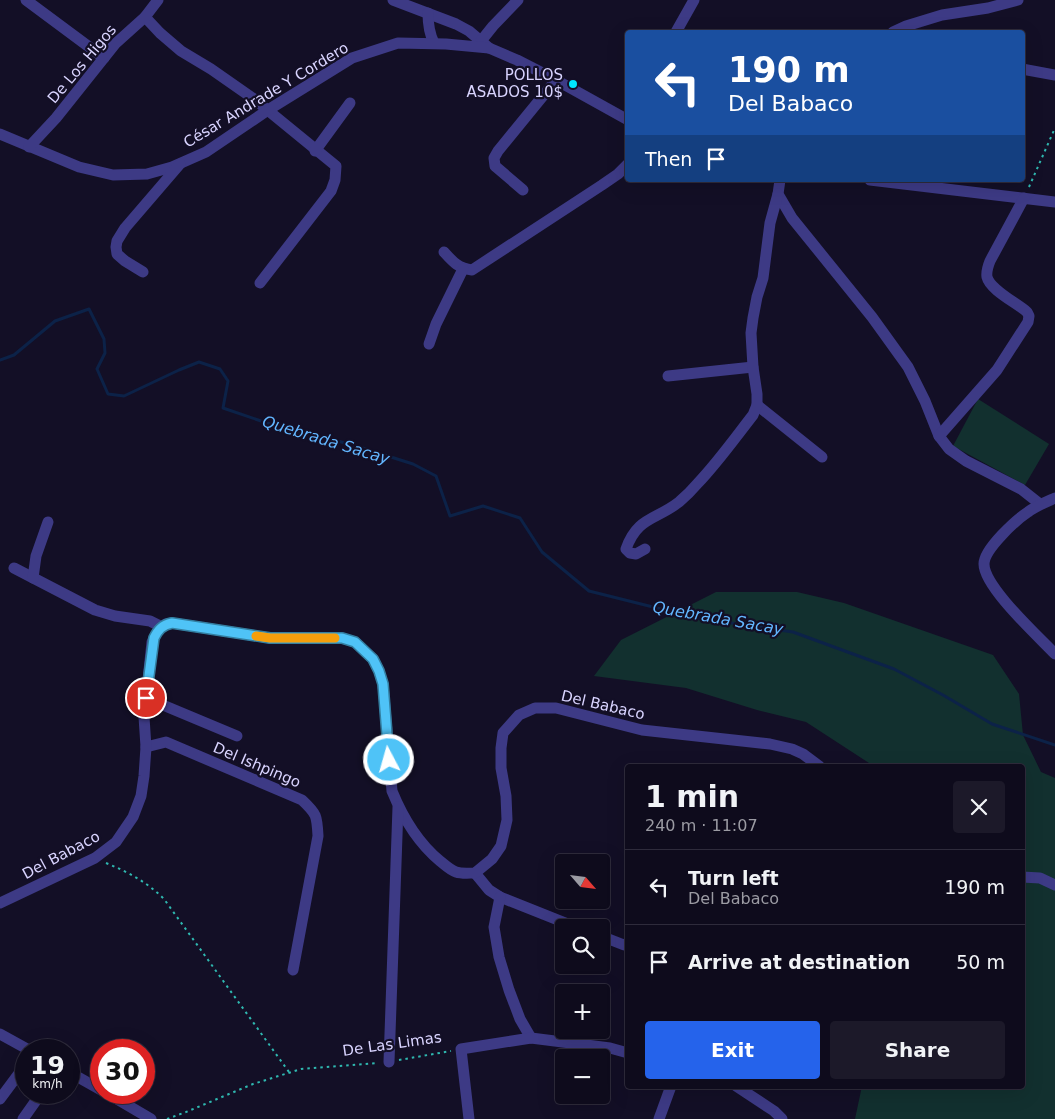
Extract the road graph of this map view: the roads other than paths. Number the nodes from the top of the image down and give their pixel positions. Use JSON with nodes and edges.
{"nodes":[{"id":1,"x":26,"y":0,"type":"edge"},
{"id":2,"x":158,"y":0,"type":"edge"},
{"id":3,"x":393,"y":0,"type":"edge"},
{"id":4,"x":518,"y":0,"type":"edge"},
{"id":5,"x":694,"y":0,"type":"edge"},
{"id":6,"x":1018,"y":0,"type":"edge"},
{"id":7,"x":428,"y":13,"type":"junction"},
{"id":8,"x":145,"y":17,"type":"junction"},
{"id":9,"x":677,"y":30,"type":"edge"},
{"id":10,"x":897,"y":30,"type":"edge"},
{"id":11,"x":434,"y":44,"type":"junction"},
{"id":12,"x":485,"y":45,"type":"junction"},
{"id":13,"x":104,"y":58,"type":"junction"},
{"id":14,"x":1025,"y":70,"type":"edge"},
{"id":15,"x":1055,"y":75,"type":"edge"},
{"id":16,"x":556,"y":80,"type":"junction"},
{"id":17,"x":350,"y":103,"type":"dead end"},
{"id":18,"x":268,"y":110,"type":"junction"},
{"id":19,"x":625,"y":118,"type":"edge"},
{"id":20,"x":0,"y":134,"type":"edge"},
{"id":21,"x":29,"y":147,"type":"junction"},
{"id":22,"x":316,"y":150,"type":"junction"},
{"id":23,"x":181,"y":162,"type":"junction"},
{"id":24,"x":625,"y":167,"type":"edge"},
{"id":25,"x":780,"y":182,"type":"edge"},
{"id":26,"x":887,"y":182,"type":"edge"},
{"id":27,"x":523,"y":190,"type":"dead end"},
{"id":28,"x":778,"y":194,"type":"junction"},
{"id":29,"x":1024,"y":198,"type":"junction"},
{"id":30,"x":1055,"y":202,"type":"edge"},
{"id":31,"x":444,"y":252,"type":"dead end"},
{"id":32,"x":463,"y":269,"type":"junction"},
{"id":33,"x":143,"y":272,"type":"dead end"},
{"id":34,"x":260,"y":283,"type":"dead end"},
{"id":35,"x":429,"y":344,"type":"dead end"},
{"id":36,"x":753,"y":367,"type":"junction"},
{"id":37,"x":668,"y":376,"type":"dead end"},
{"id":38,"x":757,"y":405,"type":"junction"},
{"id":39,"x":939,"y":436,"type":"junction"},
{"id":40,"x":822,"y":457,"type":"dead end"},
{"id":41,"x":1055,"y":498,"type":"edge"},
{"id":42,"x":1040,"y":504,"type":"junction"},
{"id":43,"x":48,"y":522,"type":"dead end"},
{"id":44,"x":645,"y":549,"type":"dead end"},
{"id":45,"x":14,"y":568,"type":"dead end"},
{"id":46,"x":33,"y":578,"type":"junction"},
{"id":47,"x":162,"y":627,"type":"junction"},
{"id":48,"x":1055,"y":654,"type":"edge"},
{"id":49,"x":146,"y":698,"type":"junction"},
{"id":50,"x":237,"y":736,"type":"dead end"},
{"id":51,"x":146,"y":747,"type":"junction"},
{"id":52,"x":816,"y":764,"type":"edge"},
{"id":53,"x":398,"y":805,"type":"junction"},
{"id":54,"x":475,"y":874,"type":"junction"},
{"id":55,"x":1025,"y":877,"type":"edge"},
{"id":56,"x":1055,"y":885,"type":"edge"},
{"id":57,"x":500,"y":898,"type":"junction"},
{"id":58,"x":0,"y":903,"type":"edge"},
{"id":59,"x":555,"y":919,"type":"edge"},
{"id":60,"x":610,"y":940,"type":"edge"},
{"id":61,"x":625,"y":944,"type":"edge"},
{"id":62,"x":294,"y":970,"type":"dead end"},
{"id":63,"x":0,"y":1034,"type":"edge"},
{"id":64,"x":531,"y":1038,"type":"junction"},
{"id":65,"x":15,"y":1042,"type":"edge"},
{"id":66,"x":625,"y":1052,"type":"edge"},
{"id":67,"x":389,"y":1062,"type":"road end"},
{"id":68,"x":15,"y":1079,"type":"edge"},
{"id":69,"x":669,"y":1089,"type":"edge"},
{"id":70,"x":741,"y":1089,"type":"edge"},
{"id":71,"x":0,"y":1099,"type":"edge"},
{"id":72,"x":34,"y":1104,"type":"edge"},
{"id":73,"x":125,"y":1104,"type":"edge"},
{"id":74,"x":23,"y":1119,"type":"edge"},
{"id":75,"x":151,"y":1119,"type":"edge"},
{"id":76,"x":469,"y":1119,"type":"edge"},
{"id":77,"x":659,"y":1119,"type":"edge"},
{"id":78,"x":782,"y":1119,"type":"edge"}],
"edges":[{"from":1,"to":13,"type":"street"},
{"from":2,"to":8,"type":"street","name":"De Los Higos"},
{"from":3,"to":7,"type":"street"},
{"from":4,"to":12,"type":"street"},
{"from":5,"to":9,"type":"street"},
{"from":6,"to":10,"type":"street"},
{"from":7,"to":11,"type":"street"},
{"from":7,"to":12,"type":"street"},
{"from":8,"to":13,"type":"street","name":"De Los Higos"},
{"from":8,"to":18,"type":"street"},
{"from":11,"to":12,"type":"street","name":"César Andrade Y Cordero"},
{"from":11,"to":18,"type":"street","name":"César Andrade Y Cordero"},
{"from":12,"to":16,"type":"street","name":"César Andrade Y Cordero"},
{"from":13,"to":21,"type":"street","name":"De Los Higos"},
{"from":14,"to":15,"type":"street"},
{"from":16,"to":19,"type":"street","name":"César Andrade Y Cordero"},
{"from":16,"to":27,"type":"street"},
{"from":17,"to":22,"type":"street"},
{"from":18,"to":22,"type":"street"},
{"from":18,"to":23,"type":"street","name":"César Andrade Y Cordero"},
{"from":20,"to":21,"type":"street","name":"César Andrade Y Cordero"},
{"from":21,"to":23,"type":"street","name":"César Andrade Y Cordero"},
{"from":22,"to":34,"type":"street"},
{"from":23,"to":33,"type":"street"},
{"from":24,"to":32,"type":"street"},
{"from":25,"to":28,"type":"street"},
{"from":26,"to":29,"type":"street"},
{"from":28,"to":36,"type":"street"},
{"from":28,"to":39,"type":"street"},
{"from":29,"to":30,"type":"street"},
{"from":29,"to":39,"type":"street"},
{"from":31,"to":32,"type":"street"},
{"from":32,"to":35,"type":"street"},
{"from":36,"to":37,"type":"street"},
{"from":36,"to":38,"type":"street"},
{"from":38,"to":40,"type":"street"},
{"from":38,"to":44,"type":"street"},
{"from":39,"to":42,"type":"street"},
{"from":41,"to":42,"type":"street"},
{"from":42,"to":48,"type":"street"},
{"from":43,"to":46,"type":"street"},
{"from":45,"to":46,"type":"street"},
{"from":46,"to":47,"type":"street"},
{"from":47,"to":49,"type":"street","name":"Del Babaco"},
{"from":47,"to":53,"type":"street"},
{"from":49,"to":50,"type":"street"},
{"from":49,"to":51,"type":"street","name":"Del Babaco"},
{"from":51,"to":58,"type":"street","name":"Del Babaco"},
{"from":51,"to":62,"type":"street","name":"Del Ishpingo"},
{"from":52,"to":54,"type":"street","name":"Del Babaco"},
{"from":53,"to":54,"type":"street"},
{"from":53,"to":67,"type":"street"},
{"from":54,"to":57,"type":"street"},
{"from":55,"to":56,"type":"street"},
{"from":57,"to":59,"type":"street"},
{"from":57,"to":64,"type":"street"},
{"from":60,"to":61,"type":"street"},
{"from":63,"to":65,"type":"street"},
{"from":64,"to":66,"type":"street","name":"De Las Limas"},
{"from":64,"to":76,"type":"street","name":"De Las Limas"},
{"from":68,"to":71,"type":"street"},
{"from":69,"to":77,"type":"street"},
{"from":70,"to":78,"type":"street"},
{"from":72,"to":74,"type":"street"},
{"from":73,"to":75,"type":"street"}]}
